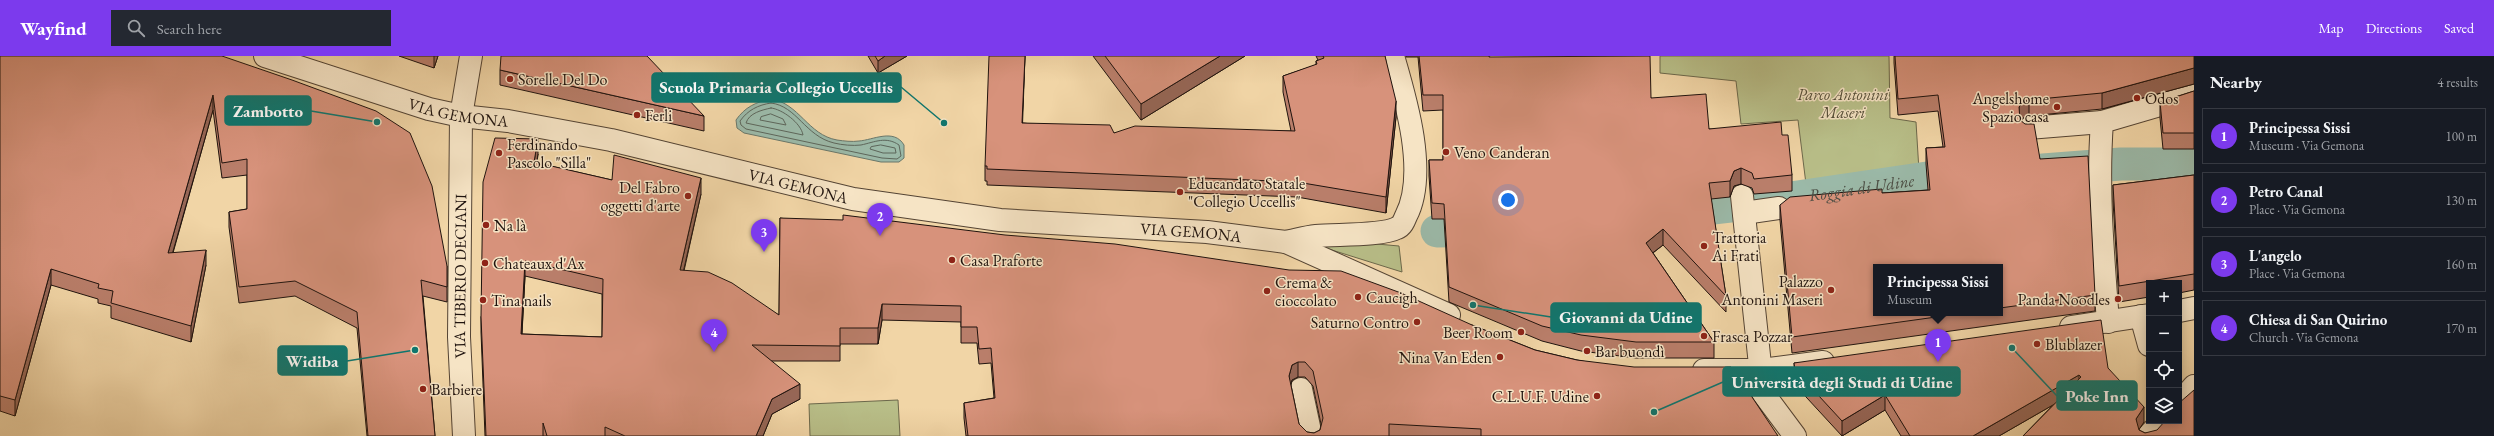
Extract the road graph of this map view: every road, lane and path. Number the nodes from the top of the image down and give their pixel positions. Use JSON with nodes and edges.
{"nodes":[{"id":1,"x":265,"y":56,"type":"edge"},
{"id":2,"x":471,"y":56,"type":"edge"},
{"id":3,"x":1393,"y":56,"type":"edge"},
{"id":4,"x":2194,"y":96,"type":"edge"},
{"id":5,"x":461,"y":116,"type":"junction"},
{"id":6,"x":2102,"y":122,"type":"junction"},
{"id":7,"x":2030,"y":128,"type":"edge"},
{"id":8,"x":1779,"y":208,"type":"edge"},
{"id":9,"x":1286,"y":242,"type":"junction"},
{"id":10,"x":2194,"y":308,"type":"edge"},
{"id":11,"x":2182,"y":310,"type":"edge"},
{"id":12,"x":2145,"y":316,"type":"edge"},
{"id":13,"x":1464,"y":322,"type":"edge"},
{"id":14,"x":2108,"y":322,"type":"junction"},
{"id":15,"x":2054,"y":330,"type":"edge"},
{"id":16,"x":1847,"y":359,"type":"edge"},
{"id":17,"x":1681,"y":370,"type":"edge"},
{"id":18,"x":1760,"y":370,"type":"junction"},
{"id":19,"x":1301,"y":389,"type":"dead end"},
{"id":20,"x":464,"y":436,"type":"edge"},
{"id":21,"x":1311,"y":436,"type":"edge"},
{"id":22,"x":1795,"y":436,"type":"edge"}],
"edges":[{"from":1,"to":5,"type":"street","name":"VIA GEMONA"},
{"from":2,"to":5,"type":"street","name":"VIA TIBERIO DECIANI"},
{"from":3,"to":9,"type":"street"},
{"from":4,"to":6,"type":"street"},
{"from":5,"to":9,"type":"street","name":"VIA GEMONA"},
{"from":5,"to":20,"type":"street","name":"VIA TIBERIO DECIANI"},
{"from":6,"to":7,"type":"street"},
{"from":6,"to":14,"type":"street"},
{"from":8,"to":18,"type":"street"},
{"from":9,"to":13,"type":"street","name":"VIA GEMONA"},
{"from":10,"to":11,"type":"street"},
{"from":12,"to":14,"type":"street"},
{"from":14,"to":15,"type":"street"},
{"from":16,"to":18,"type":"street"},
{"from":17,"to":18,"type":"street"},
{"from":18,"to":22,"type":"street"},
{"from":19,"to":21,"type":"street"}]}
